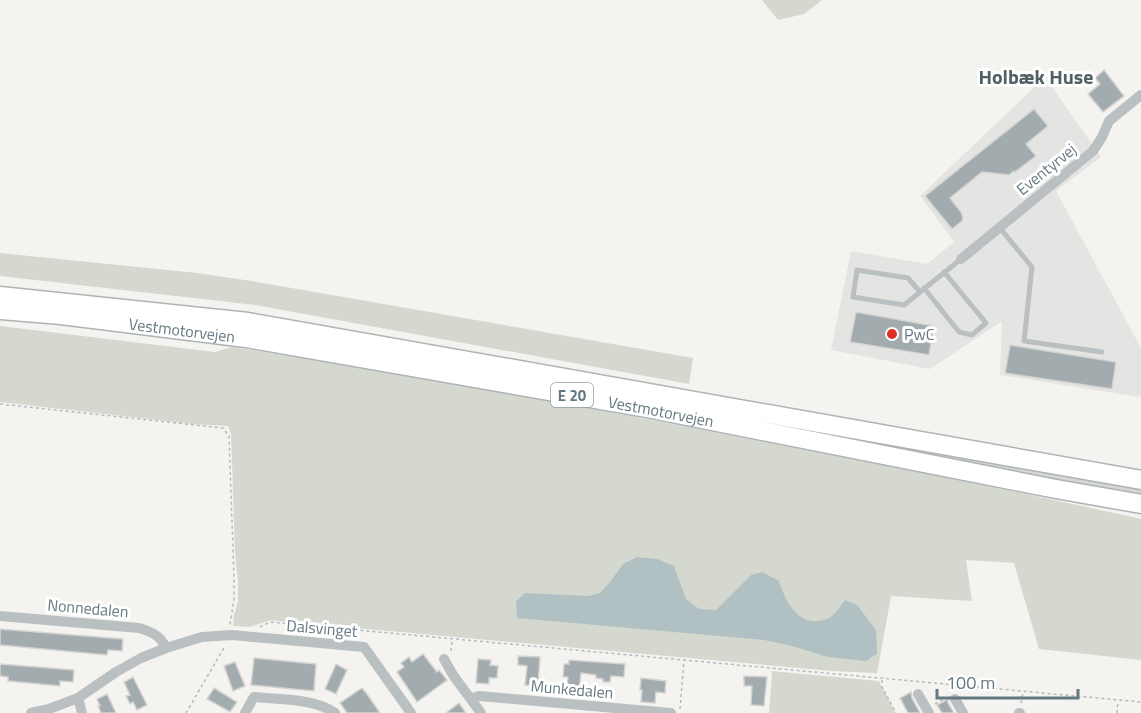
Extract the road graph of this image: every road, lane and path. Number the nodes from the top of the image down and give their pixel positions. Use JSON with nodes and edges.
{"nodes":[{"id":1,"x":1141,"y":94,"type":"edge"},
{"id":2,"x":999,"y":227,"type":"junction"},
{"id":3,"x":961,"y":259,"type":"joint"},
{"id":4,"x":944,"y":272,"type":"junction"},
{"id":5,"x":922,"y":290,"type":"junction"},
{"id":6,"x":0,"y":296,"type":"edge"},
{"id":7,"x":0,"y":310,"type":"edge"},
{"id":8,"x":1102,"y":352,"type":"dead end"},
{"id":9,"x":0,"y":404,"type":"edge"},
{"id":10,"x":1020,"y":459,"type":"junction"},
{"id":11,"x":1141,"y":470,"type":"edge"},
{"id":12,"x":1141,"y":480,"type":"edge"},
{"id":13,"x":1056,"y":489,"type":"junction"},
{"id":14,"x":1141,"y":504,"type":"edge"},
{"id":15,"x":1141,"y":512,"type":"edge"},
{"id":16,"x":0,"y":616,"type":"edge"},
{"id":17,"x":252,"y":629,"type":"dead end"},
{"id":18,"x":231,"y":631,"type":"junction"},
{"id":19,"x":166,"y":648,"type":"junction"},
{"id":20,"x":444,"y":659,"type":"dead end"},
{"id":21,"x":684,"y":660,"type":"junction"},
{"id":22,"x":882,"y":679,"type":"junction"},
{"id":23,"x":946,"y":685,"type":"junction"},
{"id":24,"x":1023,"y":692,"type":"junction"},
{"id":25,"x":918,"y":694,"type":"dead end"},
{"id":26,"x":78,"y":698,"type":"junction"},
{"id":27,"x":952,"y":698,"type":"junction"},
{"id":28,"x":471,"y":699,"type":"junction"},
{"id":29,"x":1118,"y":700,"type":"junction"},
{"id":30,"x":1141,"y":702,"type":"edge"},
{"id":31,"x":927,"y":710,"type":"edge"},
{"id":32,"x":31,"y":713,"type":"edge"},
{"id":33,"x":82,"y":713,"type":"edge"},
{"id":34,"x":186,"y":713,"type":"edge"},
{"id":35,"x":245,"y":713,"type":"edge"},
{"id":36,"x":335,"y":713,"type":"edge"},
{"id":37,"x":411,"y":713,"type":"edge"},
{"id":38,"x":481,"y":713,"type":"edge"},
{"id":39,"x":671,"y":713,"type":"edge"},
{"id":40,"x":680,"y":713,"type":"edge"},
{"id":41,"x":896,"y":713,"type":"edge"},
{"id":42,"x":963,"y":713,"type":"edge"},
{"id":43,"x":1019,"y":713,"type":"edge"},
{"id":44,"x":1117,"y":713,"type":"edge"}],
"edges":[{"from":1,"to":2,"type":"street","name":"Eventyrvej"},
{"from":2,"to":3,"type":"street","name":"Eventyrvej"},
{"from":2,"to":8,"type":"lane"},
{"from":3,"to":4,"type":"lane"},
{"from":4,"to":5,"type":"lane"},
{"from":4,"to":5,"type":"lane"},
{"from":5,"to":5,"type":"lane"},
{"from":6,"to":10,"type":"highway","name":"Vestmotorvejen","number":"E 20"},
{"from":7,"to":13,"type":"highway","name":"Vestmotorvejen","number":"E 20"},
{"from":9,"to":18,"type":"path"},
{"from":10,"to":11,"type":"highway"},
{"from":10,"to":12,"type":"highway","name":"Vestmotorvejen","number":"E 20"},
{"from":13,"to":14,"type":"highway","name":"Vestmotorvejen","number":"E 20"},
{"from":13,"to":15,"type":"highway"},
{"from":16,"to":19,"type":"street","name":"Nonnedalen"},
{"from":17,"to":21,"type":"path"},
{"from":18,"to":19,"type":"street"},
{"from":18,"to":34,"type":"path"},
{"from":18,"to":37,"type":"street","name":"Dalsvinget"},
{"from":19,"to":26,"type":"street"},
{"from":20,"to":28,"type":"street"},
{"from":21,"to":22,"type":"path"},
{"from":21,"to":40,"type":"path"},
{"from":22,"to":23,"type":"path"},
{"from":22,"to":41,"type":"path"},
{"from":23,"to":24,"type":"path"},
{"from":23,"to":27,"type":"path"},
{"from":24,"to":29,"type":"path"},
{"from":24,"to":43,"type":"path"},
{"from":25,"to":31,"type":"street"},
{"from":26,"to":32,"type":"street"},
{"from":26,"to":33,"type":"street"},
{"from":27,"to":31,"type":"path"},
{"from":27,"to":42,"type":"street"},
{"from":28,"to":38,"type":"street"},
{"from":28,"to":39,"type":"street","name":"Munkedalen"},
{"from":29,"to":30,"type":"path"},
{"from":29,"to":44,"type":"path"},
{"from":35,"to":36,"type":"street"}]}
